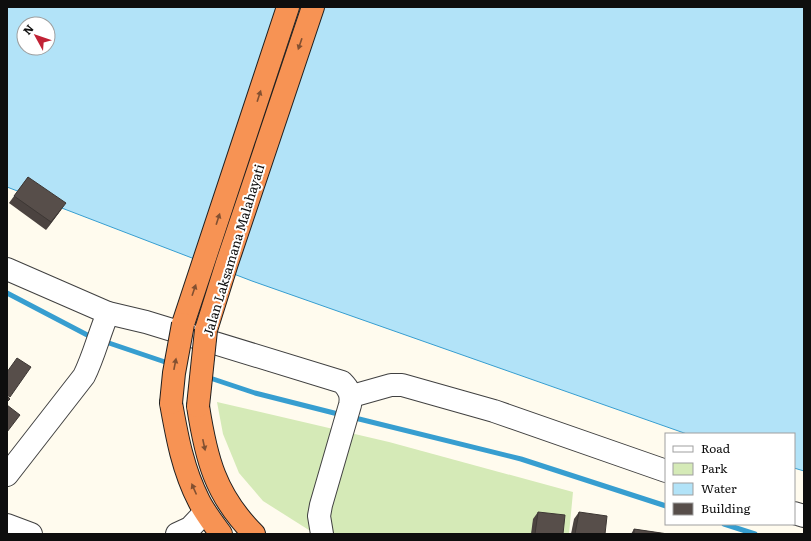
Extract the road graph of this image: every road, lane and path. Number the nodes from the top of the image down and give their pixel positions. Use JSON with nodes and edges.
{"nodes":[{"id":1,"x":288,"y":7,"type":"edge"},
{"id":2,"x":313,"y":7,"type":"edge"},
{"id":3,"x":7,"y":269,"type":"edge"},
{"id":4,"x":105,"y":322,"type":"junction"},
{"id":5,"x":351,"y":400,"type":"junction"},
{"id":6,"x":665,"y":471,"type":"edge"},
{"id":7,"x":7,"y":475,"type":"edge"},
{"id":8,"x":205,"y":512,"type":"junction"},
{"id":9,"x":7,"y":525,"type":"edge"},
{"id":10,"x":31,"y":534,"type":"edge"},
{"id":11,"x":177,"y":534,"type":"edge"},
{"id":12,"x":221,"y":534,"type":"edge"},
{"id":13,"x":254,"y":534,"type":"edge"},
{"id":14,"x":322,"y":534,"type":"edge"}],
"edges":[{"from":8,"to":1,"type":"highway","name":"Jalan Laksamana Malahayati","one_way":true,"bridge":true},
{"from":2,"to":13,"type":"highway","name":"Jalan Laksamana Malahayati","one_way":true,"bridge":true},
{"from":3,"to":4,"type":"street"},
{"from":4,"to":5,"type":"street"},
{"from":4,"to":7,"type":"street"},
{"from":5,"to":6,"type":"street"},
{"from":5,"to":14,"type":"street"},
{"from":8,"to":11,"type":"street"},
{"from":8,"to":12,"type":"highway","name":"Jalan Laksamana Malahayati"},
{"from":9,"to":10,"type":"street"}]}
